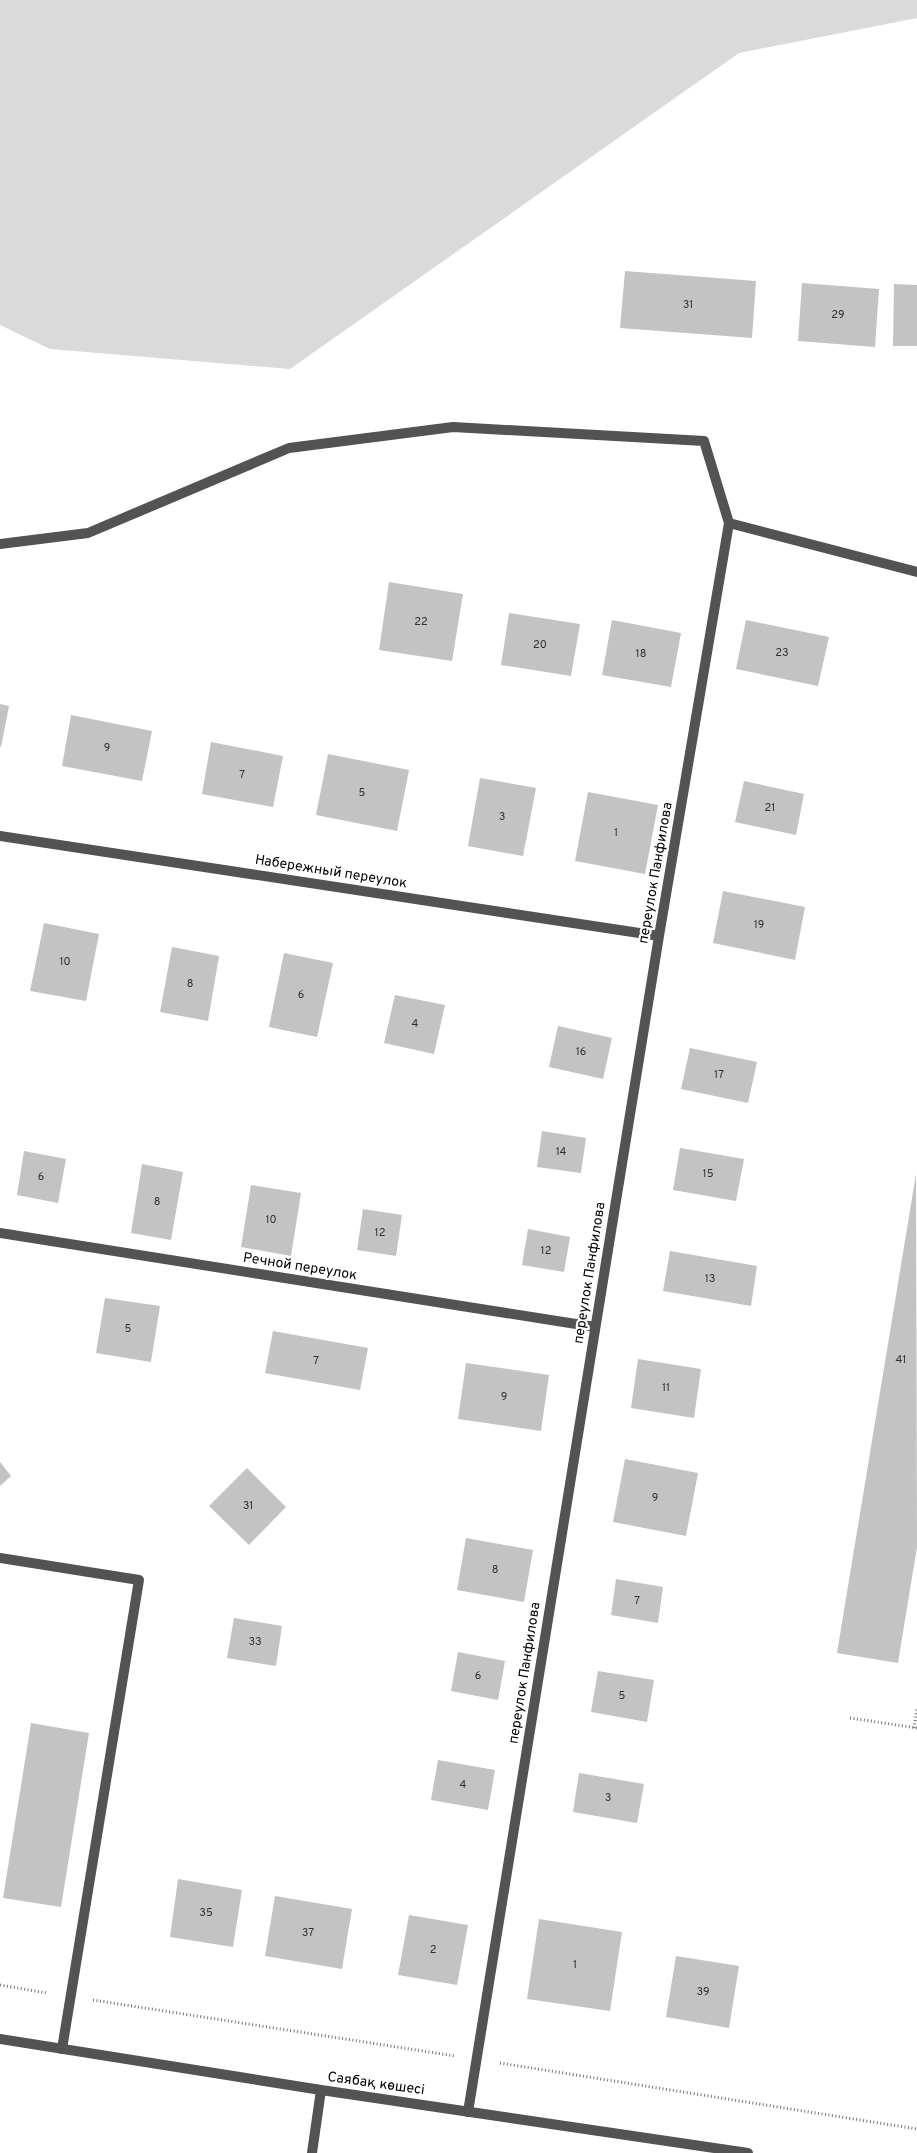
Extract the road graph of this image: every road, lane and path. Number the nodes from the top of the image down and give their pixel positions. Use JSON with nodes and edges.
{"nodes":[{"id":1,"x":729,"y":523,"type":"junction"},
{"id":2,"x":0,"y":544,"type":"edge"},
{"id":3,"x":917,"y":572,"type":"edge"},
{"id":4,"x":0,"y":836,"type":"edge"},
{"id":5,"x":659,"y":936,"type":"junction"},
{"id":6,"x":0,"y":1234,"type":"edge"},
{"id":7,"x":595,"y":1327,"type":"junction"},
{"id":8,"x":0,"y":1558,"type":"edge"},
{"id":9,"x":917,"y":1708,"type":"edge"},
{"id":10,"x":850,"y":1718,"type":"dead end"},
{"id":11,"x":916,"y":1728,"type":"edge"},
{"id":12,"x":0,"y":2039,"type":"edge"},
{"id":13,"x":62,"y":2049,"type":"junction"},
{"id":14,"x":321,"y":2090,"type":"junction"},
{"id":15,"x":468,"y":2112,"type":"junction"},
{"id":16,"x":312,"y":2153,"type":"edge"},
{"id":17,"x":748,"y":2153,"type":"edge"}],
"edges":[{"from":1,"to":2,"type":"street","name":"переулок Панфилова"},
{"from":1,"to":3,"type":"street"},
{"from":1,"to":5,"type":"street","name":"переулок Панфилова"},
{"from":4,"to":5,"type":"street","name":"Набережный переулок"},
{"from":5,"to":7,"type":"street","name":"переулок Панфилова"},
{"from":6,"to":7,"type":"street","name":"Речной переулок"},
{"from":7,"to":15,"type":"street","name":"переулок Панфилова"},
{"from":8,"to":13,"type":"street"},
{"from":9,"to":11,"type":"path"},
{"from":10,"to":11,"type":"path"},
{"from":12,"to":13,"type":"street","name":"Саябақ көшесі"},
{"from":13,"to":14,"type":"street","name":"Саябақ көшесі"},
{"from":14,"to":15,"type":"street","name":"Саябақ көшесі"},
{"from":14,"to":16,"type":"street"},
{"from":15,"to":17,"type":"street","name":"Саябақ көшесі"}]}
